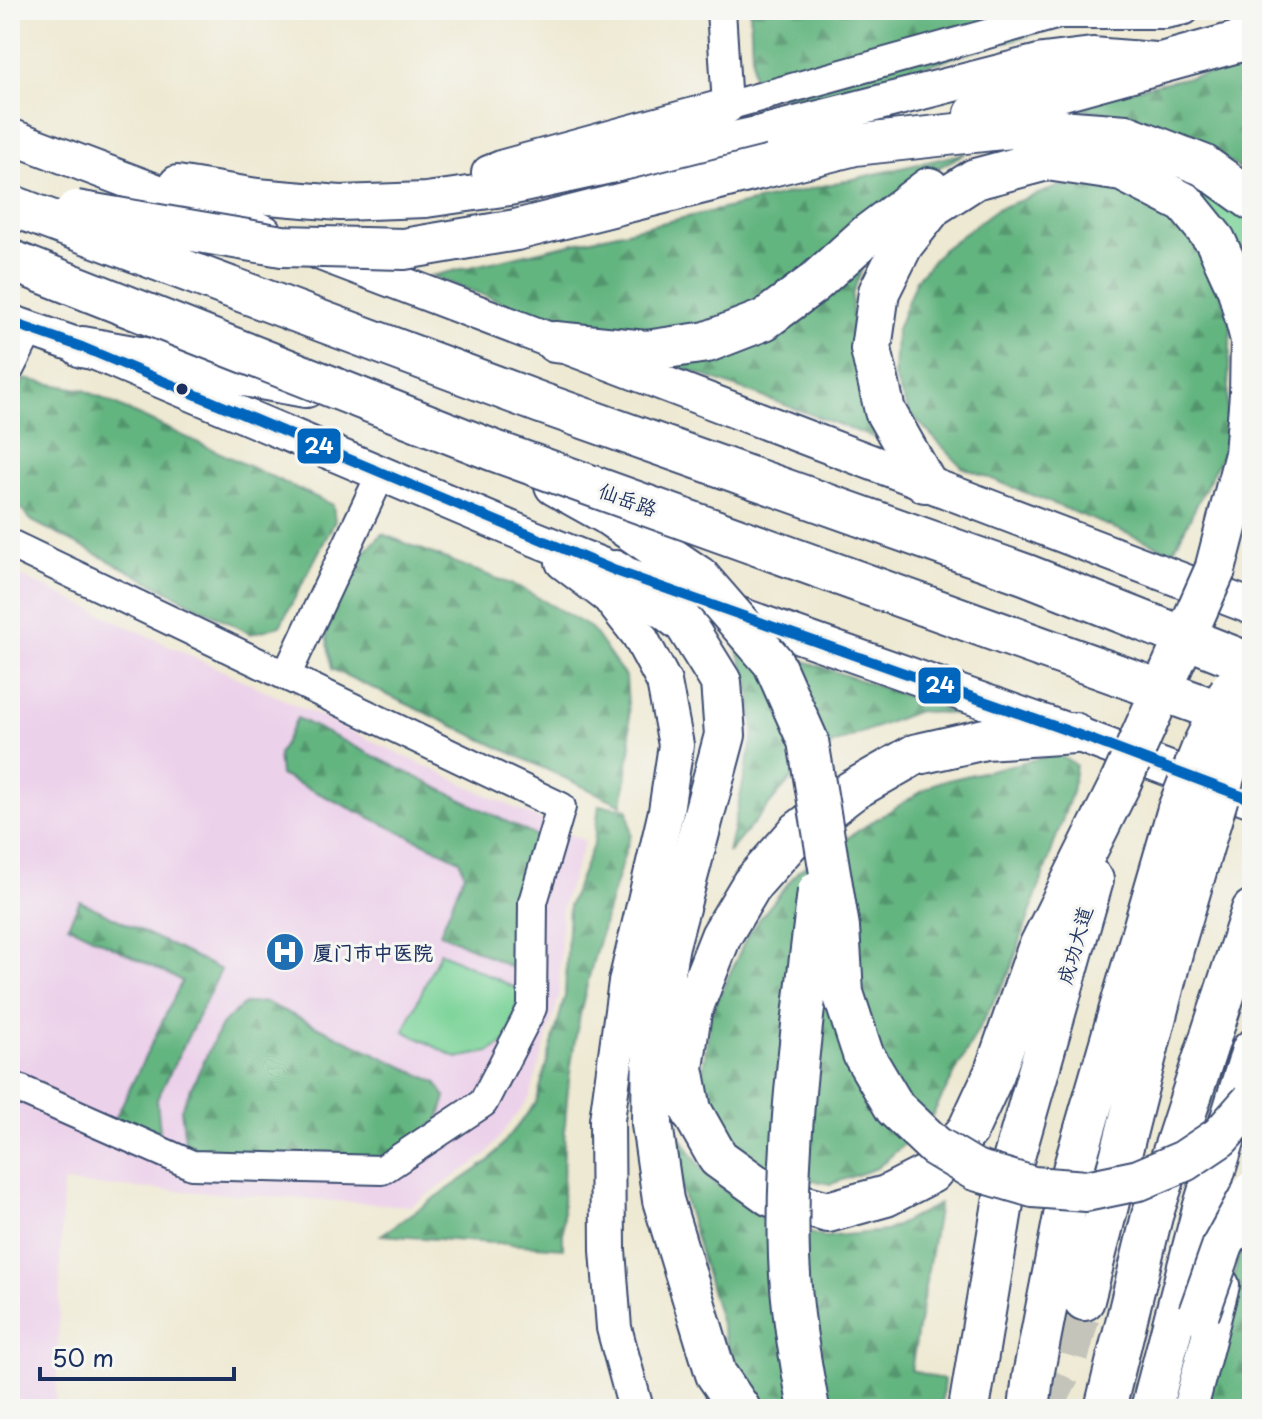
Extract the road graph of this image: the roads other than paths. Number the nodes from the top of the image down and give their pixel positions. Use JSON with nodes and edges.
{"nodes":[{"id":1,"x":721,"y":10,"type":"edge"},
{"id":2,"x":1185,"y":10,"type":"edge"},
{"id":3,"x":1252,"y":38,"type":"edge"},
{"id":4,"x":1171,"y":62,"type":"junction"},
{"id":5,"x":727,"y":106,"type":"junction"},
{"id":6,"x":1126,"y":135,"type":"junction"},
{"id":7,"x":10,"y":136,"type":"edge"},
{"id":8,"x":855,"y":145,"type":"junction"},
{"id":9,"x":116,"y":176,"type":"junction"},
{"id":10,"x":10,"y":198,"type":"edge"},
{"id":11,"x":426,"y":200,"type":"junction"},
{"id":12,"x":1252,"y":200,"type":"edge"},
{"id":13,"x":10,"y":205,"type":"edge"},
{"id":14,"x":10,"y":260,"type":"edge"},
{"id":15,"x":20,"y":325,"type":"edge"},
{"id":16,"x":555,"y":342,"type":"junction"},
{"id":17,"x":82,"y":347,"type":"junction"},
{"id":18,"x":10,"y":368,"type":"edge"},
{"id":19,"x":362,"y":397,"type":"junction"},
{"id":20,"x":492,"y":450,"type":"junction"},
{"id":21,"x":381,"y":474,"type":"junction"},
{"id":22,"x":925,"y":482,"type":"junction"},
{"id":23,"x":1252,"y":505,"type":"edge"},
{"id":24,"x":531,"y":537,"type":"junction"},
{"id":25,"x":10,"y":544,"type":"edge"},
{"id":26,"x":1215,"y":570,"type":"junction"},
{"id":27,"x":616,"y":571,"type":"junction"},
{"id":28,"x":1252,"y":607,"type":"edge"},
{"id":29,"x":1252,"y":647,"type":"edge"},
{"id":30,"x":1252,"y":664,"type":"edge"},
{"id":31,"x":286,"y":676,"type":"junction"},
{"id":32,"x":1252,"y":684,"type":"edge"},
{"id":33,"x":1252,"y":723,"type":"edge"},
{"id":34,"x":1074,"y":733,"type":"junction"},
{"id":35,"x":1120,"y":784,"type":"junction"},
{"id":36,"x":1252,"y":800,"type":"edge"},
{"id":37,"x":1194,"y":815,"type":"junction"},
{"id":38,"x":824,"y":831,"type":"junction"},
{"id":39,"x":1252,"y":910,"type":"edge"},
{"id":40,"x":1252,"y":1050,"type":"edge"},
{"id":41,"x":10,"y":1085,"type":"edge"},
{"id":42,"x":1252,"y":1101,"type":"edge"},
{"id":43,"x":1252,"y":1168,"type":"edge"},
{"id":44,"x":1252,"y":1192,"type":"edge"},
{"id":45,"x":1084,"y":1300,"type":"tunnel mouth"},
{"id":46,"x":722,"y":1391,"type":"edge"},
{"id":47,"x":636,"y":1409,"type":"edge"},
{"id":48,"x":740,"y":1409,"type":"edge"},
{"id":49,"x":809,"y":1409,"type":"edge"},
{"id":50,"x":969,"y":1409,"type":"edge"},
{"id":51,"x":1029,"y":1409,"type":"edge"},
{"id":52,"x":1105,"y":1409,"type":"edge"},
{"id":53,"x":1151,"y":1409,"type":"edge"},
{"id":54,"x":1174,"y":1409,"type":"edge"},
{"id":55,"x":1190,"y":1409,"type":"edge"}],
"edges":[{"from":1,"to":5,"type":"street"},
{"from":2,"to":5,"type":"street"},
{"from":3,"to":4,"type":"highway"},
{"from":4,"to":8,"type":"highway"},
{"from":4,"to":11,"type":"main road"},
{"from":5,"to":11,"type":"main road"},
{"from":6,"to":8,"type":"highway"},
{"from":6,"to":12,"type":"highway"},
{"from":6,"to":16,"type":"highway"},
{"from":7,"to":9,"type":"main road"},
{"from":8,"to":10,"type":"highway","bridge":true},
{"from":9,"to":11,"type":"main road"},
{"from":9,"to":16,"type":"main road"},
{"from":13,"to":30,"type":"highway","bridge":true},
{"from":14,"to":19,"type":"highway","name":"仙岳路","bridge":true},
{"from":15,"to":17,"type":"main road"},
{"from":15,"to":18,"type":"street"},
{"from":16,"to":22,"type":"main road"},
{"from":17,"to":19,"type":"highway"},
{"from":17,"to":21,"type":"main road"},
{"from":19,"to":20,"type":"highway","name":"仙岳路","bridge":true},
{"from":20,"to":33,"type":"highway","name":"仙岳路","bridge":true},
{"from":20,"to":38,"type":"highway","bridge":true},
{"from":21,"to":24,"type":"main road"},
{"from":21,"to":31,"type":"street"},
{"from":22,"to":26,"type":"highway"},
{"from":22,"to":28,"type":"main road"},
{"from":23,"to":26,"type":"highway","name":"成功大道"},
{"from":24,"to":27,"type":"main road"},
{"from":24,"to":47,"type":"main road"},
{"from":25,"to":31,"type":"street"},
{"from":26,"to":35,"type":"highway","name":"成功大道","bridge":true},
{"from":27,"to":34,"type":"main road"},
{"from":27,"to":46,"type":"highway"},
{"from":29,"to":37,"type":"highway","bridge":true},
{"from":31,"to":41,"type":"street"},
{"from":32,"to":37,"type":"highway","bridge":true},
{"from":34,"to":35,"type":"highway"},
{"from":34,"to":36,"type":"main road"},
{"from":35,"to":50,"type":"highway","name":"成功大道"},
{"from":37,"to":45,"type":"highway"},
{"from":37,"to":51,"type":"highway"},
{"from":38,"to":42,"type":"highway","bridge":true},
{"from":38,"to":49,"type":"highway","bridge":true},
{"from":39,"to":52,"type":"highway"},
{"from":40,"to":53,"type":"highway"},
{"from":43,"to":55,"type":"main road"},
{"from":44,"to":54,"type":"highway","bridge":true},
{"from":46,"to":48,"type":"highway"}]}
